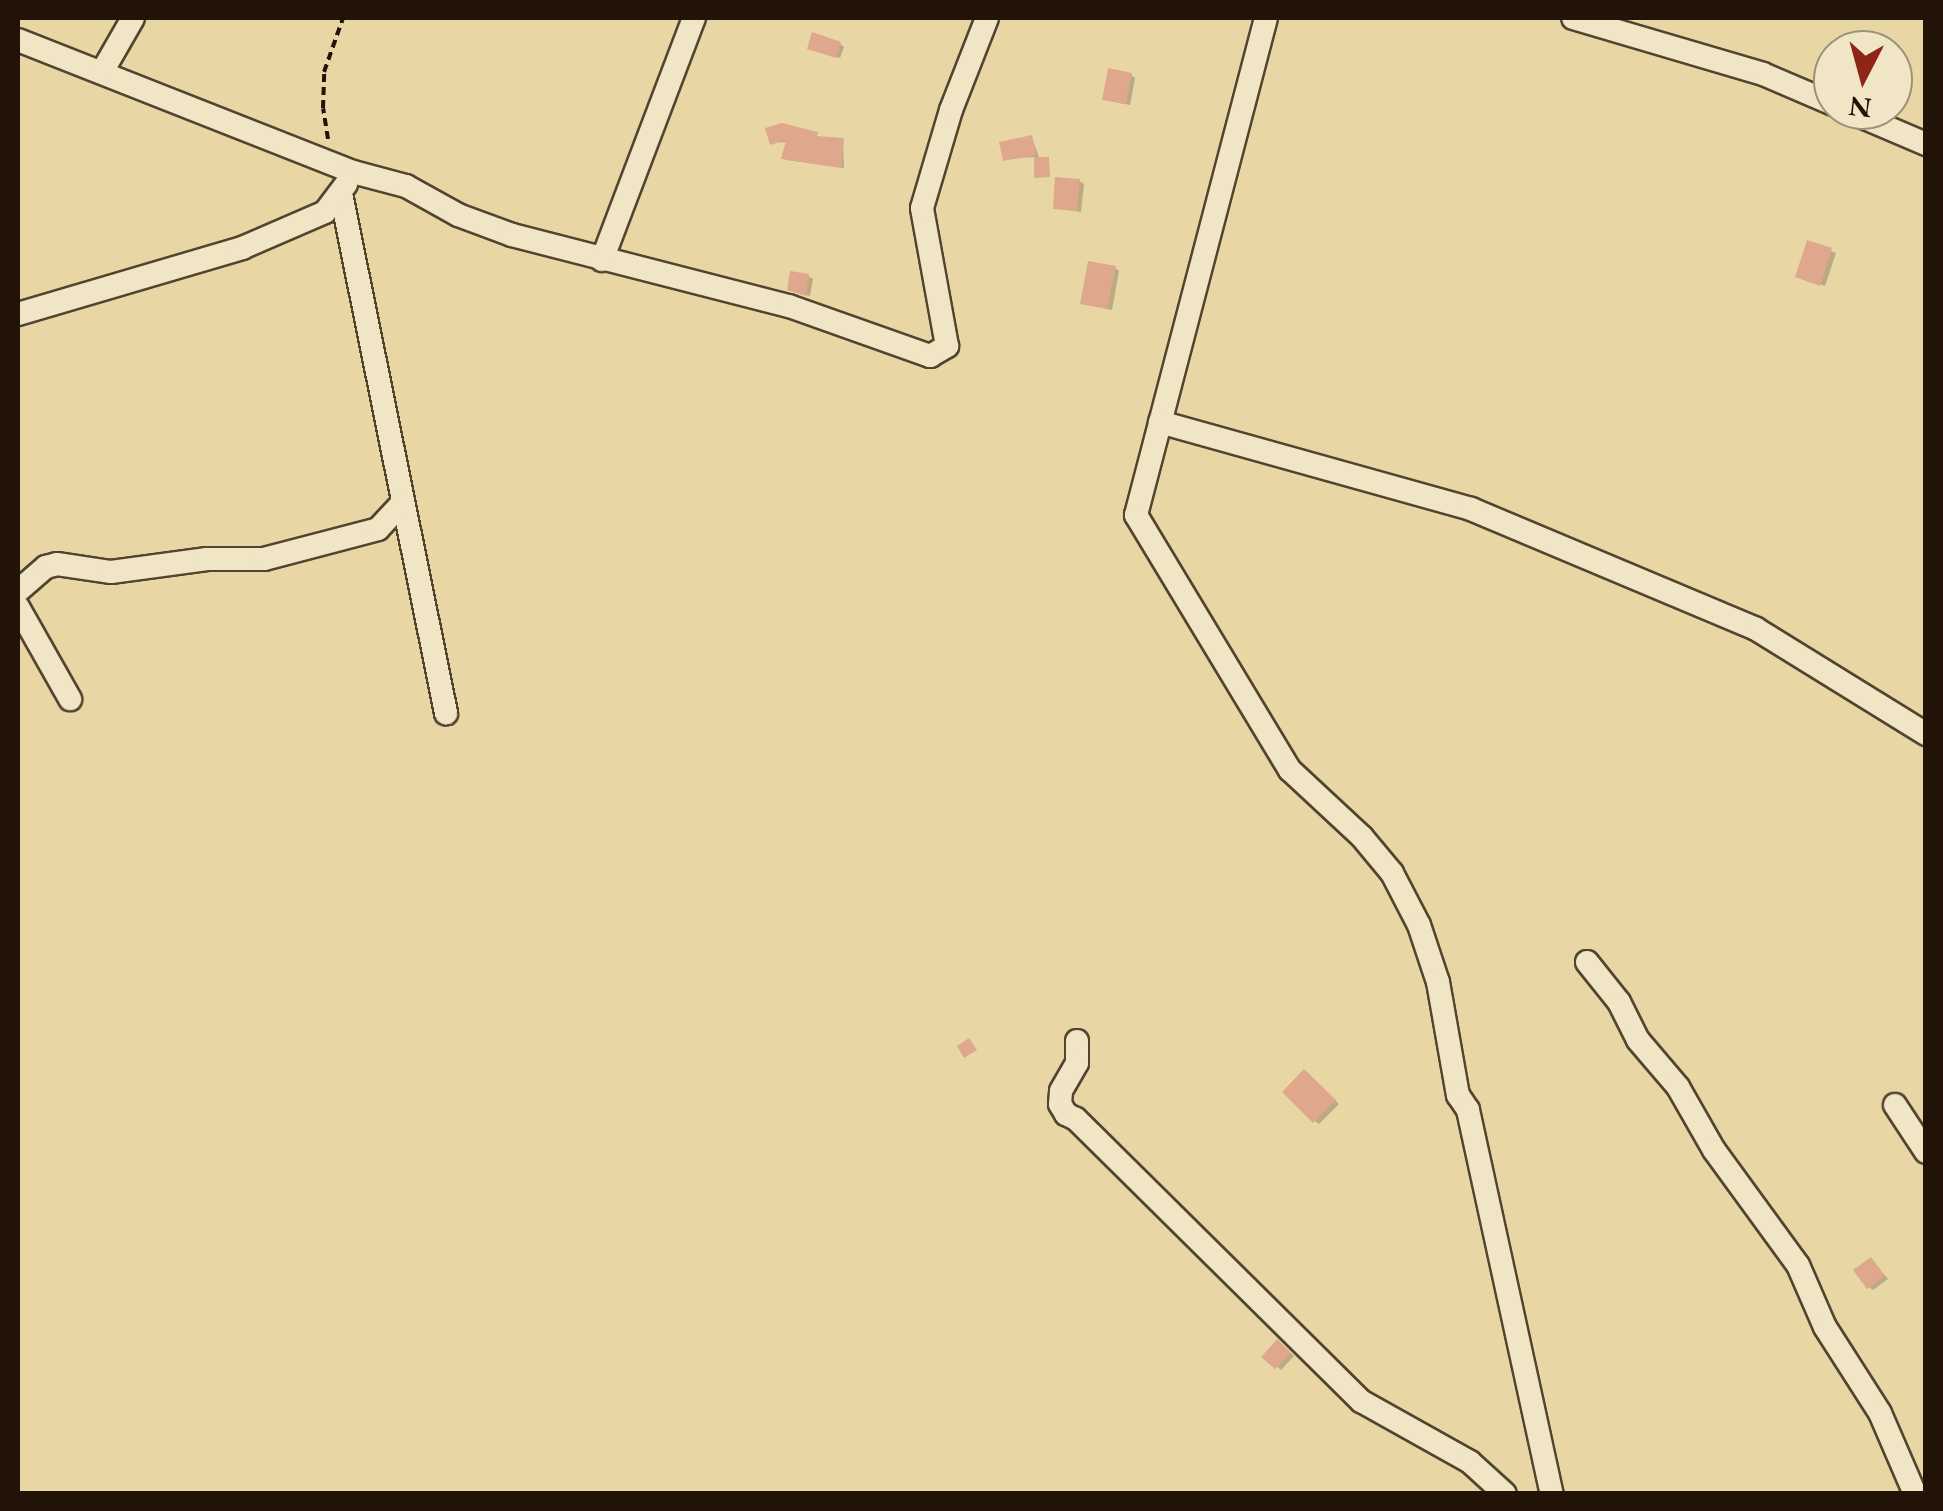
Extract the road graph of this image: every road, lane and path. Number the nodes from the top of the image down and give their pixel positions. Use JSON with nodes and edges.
{"nodes":[{"id":1,"x":133,"y":18,"type":"edge"},
{"id":2,"x":343,"y":18,"type":"edge"},
{"id":3,"x":694,"y":18,"type":"edge"},
{"id":4,"x":987,"y":18,"type":"edge"},
{"id":5,"x":1266,"y":18,"type":"edge"},
{"id":6,"x":1573,"y":18,"type":"edge"},
{"id":7,"x":18,"y":40,"type":"edge"},
{"id":8,"x":102,"y":72,"type":"junction"},
{"id":9,"x":1813,"y":95,"type":"edge"},
{"id":10,"x":1893,"y":130,"type":"edge"},
{"id":11,"x":1926,"y":144,"type":"edge"},
{"id":12,"x":343,"y":168,"type":"junction"},
{"id":13,"x":340,"y":194,"type":"junction"},
{"id":14,"x":602,"y":260,"type":"junction"},
{"id":15,"x":18,"y":314,"type":"edge"},
{"id":16,"x":1160,"y":422,"type":"junction"},
{"id":17,"x":401,"y":504,"type":"junction"},
{"id":18,"x":18,"y":592,"type":"edge"},
{"id":19,"x":18,"y":607,"type":"edge"},
{"id":20,"x":70,"y":698,"type":"dead end"},
{"id":21,"x":446,"y":714,"type":"dead end"},
{"id":22,"x":1926,"y":734,"type":"edge"},
{"id":23,"x":1587,"y":962,"type":"dead end"},
{"id":24,"x":1077,"y":1041,"type":"dead end"},
{"id":25,"x":1896,"y":1106,"type":"dead end"},
{"id":26,"x":1926,"y":1152,"type":"edge"},
{"id":27,"x":1505,"y":1494,"type":"edge"},
{"id":28,"x":1552,"y":1494,"type":"edge"},
{"id":29,"x":1915,"y":1494,"type":"edge"}],
"edges":[{"from":1,"to":8,"type":"street"},
{"from":2,"to":12,"type":"path"},
{"from":3,"to":14,"type":"street"},
{"from":4,"to":14,"type":"street"},
{"from":5,"to":16,"type":"street"},
{"from":6,"to":9,"type":"street"},
{"from":7,"to":8,"type":"street"},
{"from":8,"to":12,"type":"street"},
{"from":10,"to":11,"type":"street"},
{"from":12,"to":13,"type":"street"},
{"from":12,"to":14,"type":"street"},
{"from":13,"to":15,"type":"street"},
{"from":13,"to":17,"type":"street"},
{"from":16,"to":22,"type":"street"},
{"from":16,"to":28,"type":"street"},
{"from":17,"to":18,"type":"street"},
{"from":17,"to":21,"type":"street"},
{"from":19,"to":20,"type":"street"},
{"from":23,"to":29,"type":"street"},
{"from":24,"to":27,"type":"street"},
{"from":25,"to":26,"type":"street"}]}
